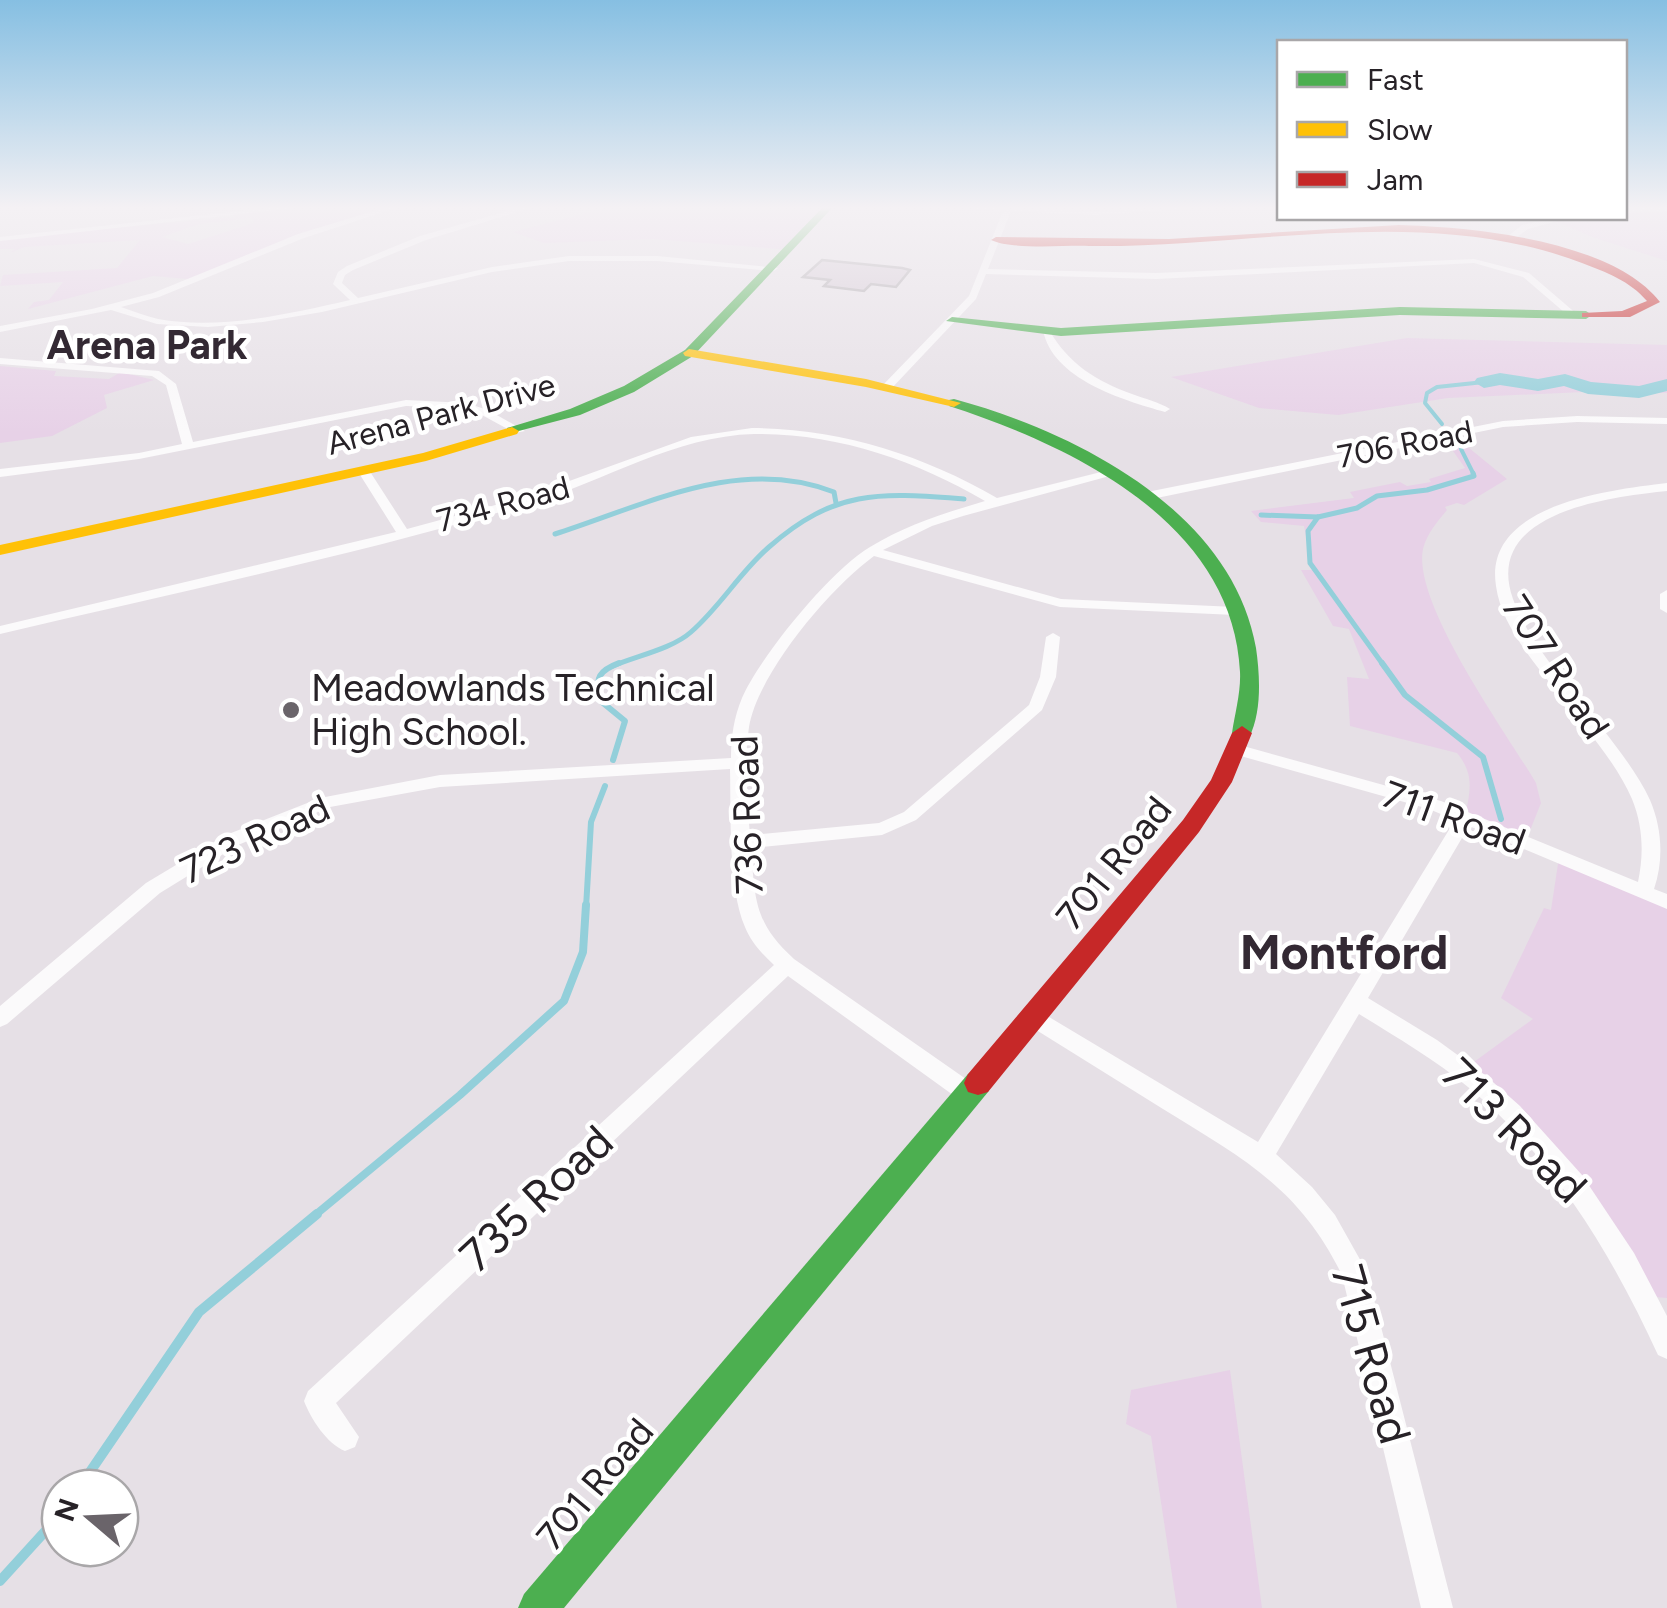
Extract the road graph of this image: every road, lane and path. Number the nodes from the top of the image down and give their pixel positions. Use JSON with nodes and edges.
{"nodes":[{"id":1,"x":191,"y":282,"type":"edge"},
{"id":2,"x":338,"y":282,"type":"edge"},
{"id":3,"x":432,"y":282,"type":"edge"},
{"id":4,"x":760,"y":282,"type":"edge"},
{"id":5,"x":979,"y":282,"type":"edge"},
{"id":6,"x":1534,"y":282,"type":"edge"},
{"id":7,"x":1631,"y":282,"type":"edge"},
{"id":8,"x":354,"y":299,"type":"junction"},
{"id":9,"x":114,"y":308,"type":"junction"},
{"id":10,"x":1574,"y":316,"type":"junction"},
{"id":11,"x":952,"y":321,"type":"junction"},
{"id":12,"x":0,"y":330,"type":"edge"},
{"id":13,"x":1046,"y":332,"type":"junction"},
{"id":14,"x":689,"y":353,"type":"junction"},
{"id":15,"x":0,"y":361,"type":"edge"},
{"id":16,"x":886,"y":388,"type":"junction"},
{"id":17,"x":1165,"y":409,"type":"dead end"},
{"id":18,"x":1667,"y":421,"type":"edge"},
{"id":19,"x":519,"y":431,"type":"junction"},
{"id":20,"x":189,"y":446,"type":"junction"},
{"id":21,"x":363,"y":470,"type":"junction"},
{"id":22,"x":1113,"y":470,"type":"junction"},
{"id":23,"x":0,"y":473,"type":"edge"},
{"id":24,"x":1667,"y":488,"type":"edge"},
{"id":25,"x":1147,"y":496,"type":"junction"},
{"id":26,"x":996,"y":503,"type":"junction"},
{"id":27,"x":402,"y":532,"type":"junction"},
{"id":28,"x":0,"y":550,"type":"edge"},
{"id":29,"x":871,"y":552,"type":"junction"},
{"id":30,"x":1667,"y":594,"type":"edge"},
{"id":31,"x":1667,"y":610,"type":"edge"},
{"id":32,"x":1235,"y":611,"type":"junction"},
{"id":33,"x":0,"y":630,"type":"edge"},
{"id":34,"x":1053,"y":637,"type":"dead end"},
{"id":35,"x":1236,"y":749,"type":"junction"},
{"id":36,"x":738,"y":763,"type":"junction"},
{"id":37,"x":1466,"y":817,"type":"junction"},
{"id":38,"x":744,"y":842,"type":"junction"},
{"id":39,"x":1644,"y":891,"type":"junction"},
{"id":40,"x":1667,"y":902,"type":"edge"},
{"id":41,"x":786,"y":965,"type":"junction"},
{"id":42,"x":1356,"y":1000,"type":"junction"},
{"id":43,"x":0,"y":1018,"type":"edge"},
{"id":44,"x":1032,"y":1018,"type":"junction"},
{"id":45,"x":968,"y":1093,"type":"junction"},
{"id":46,"x":1262,"y":1157,"type":"junction"},
{"id":47,"x":1667,"y":1346,"type":"edge"},
{"id":48,"x":345,"y":1437,"type":"dead end"},
{"id":49,"x":538,"y":1608,"type":"edge"},
{"id":50,"x":1437,"y":1608,"type":"edge"}],
"edges":[{"from":1,"to":9,"type":"street"},
{"from":2,"to":8,"type":"street"},
{"from":3,"to":8,"type":"street"},
{"from":4,"to":14,"type":"street","name":"Arena Park Drive"},
{"from":5,"to":11,"type":"street"},
{"from":6,"to":10,"type":"street"},
{"from":7,"to":10,"type":"street"},
{"from":8,"to":9,"type":"street"},
{"from":9,"to":12,"type":"street"},
{"from":10,"to":13,"type":"street"},
{"from":11,"to":13,"type":"street"},
{"from":11,"to":16,"type":"street"},
{"from":13,"to":17,"type":"street"},
{"from":14,"to":16,"type":"street","name":"701 Road"},
{"from":14,"to":19,"type":"street","name":"Arena Park Drive"},
{"from":15,"to":20,"type":"street"},
{"from":16,"to":22,"type":"street","name":"701 Road"},
{"from":18,"to":25,"type":"street","name":"706 Road"},
{"from":19,"to":20,"type":"street"},
{"from":19,"to":21,"type":"street","name":"Arena Park Drive"},
{"from":20,"to":23,"type":"street"},
{"from":21,"to":27,"type":"street"},
{"from":21,"to":28,"type":"street","name":"Arena Park Drive"},
{"from":22,"to":25,"type":"street","name":"701 Road"},
{"from":22,"to":26,"type":"street","name":"736 Road"},
{"from":24,"to":39,"type":"street","name":"707 Road"},
{"from":25,"to":32,"type":"street","name":"701 Road"},
{"from":26,"to":27,"type":"street","name":"734 Road"},
{"from":26,"to":29,"type":"street","name":"736 Road"},
{"from":27,"to":33,"type":"street","name":"734 Road"},
{"from":29,"to":32,"type":"street"},
{"from":29,"to":36,"type":"street","name":"736 Road"},
{"from":30,"to":31,"type":"street"},
{"from":32,"to":35,"type":"street","name":"701 Road"},
{"from":34,"to":38,"type":"street"},
{"from":35,"to":37,"type":"street","name":"711 Road"},
{"from":35,"to":44,"type":"street","name":"701 Road"},
{"from":36,"to":38,"type":"street","name":"736 Road"},
{"from":36,"to":43,"type":"street","name":"723 Road"},
{"from":37,"to":39,"type":"street","name":"711 Road"},
{"from":37,"to":42,"type":"street"},
{"from":38,"to":41,"type":"street","name":"736 Road"},
{"from":39,"to":40,"type":"street","name":"711 Road"},
{"from":41,"to":45,"type":"street","name":"736 Road"},
{"from":41,"to":48,"type":"street","name":"735 Road"},
{"from":42,"to":46,"type":"street"},
{"from":42,"to":47,"type":"street","name":"713 Road"},
{"from":44,"to":45,"type":"street","name":"701 Road"},
{"from":44,"to":46,"type":"street","name":"715 Road"},
{"from":45,"to":49,"type":"street","name":"701 Road"},
{"from":46,"to":50,"type":"street","name":"715 Road"}]}
